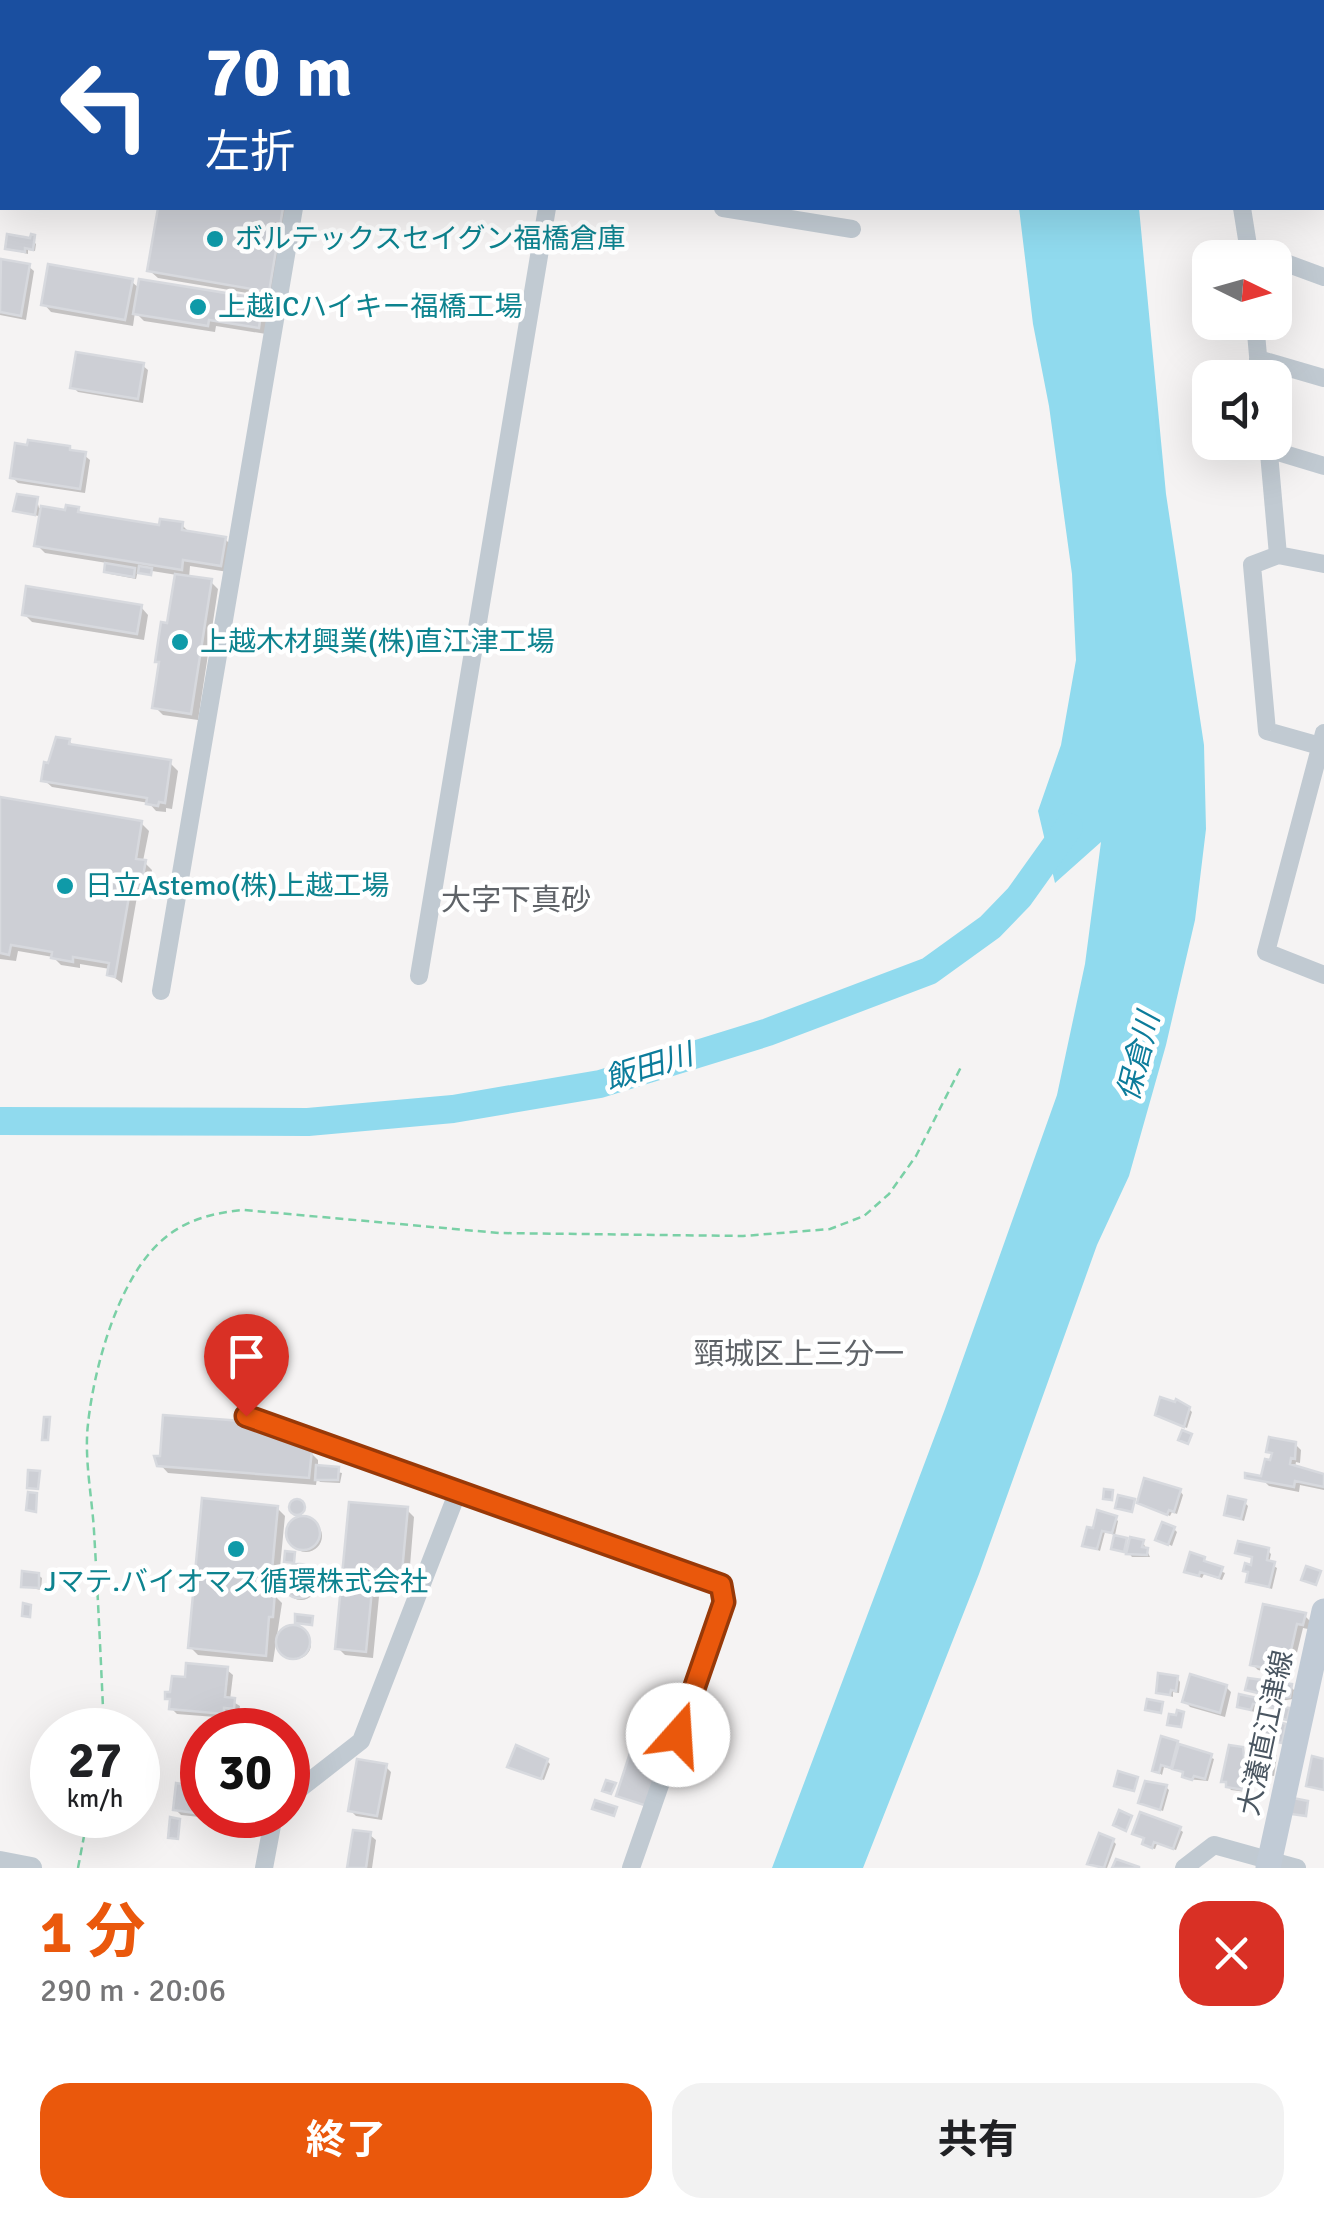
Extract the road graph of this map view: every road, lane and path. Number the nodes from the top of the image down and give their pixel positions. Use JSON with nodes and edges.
{"nodes":[{"id":1,"x":294,"y":210,"type":"edge"},
{"id":2,"x":547,"y":210,"type":"edge"},
{"id":3,"x":735,"y":210,"type":"edge"},
{"id":4,"x":1242,"y":210,"type":"edge"},
{"id":5,"x":852,"y":229,"type":"dead end"},
{"id":6,"x":1248,"y":240,"type":"edge"},
{"id":7,"x":1292,"y":266,"type":"edge"},
{"id":8,"x":1324,"y":278,"type":"edge"},
{"id":9,"x":1292,"y":373,"type":"edge"},
{"id":10,"x":1324,"y":378,"type":"edge"},
{"id":11,"x":1292,"y":455,"type":"edge"},
{"id":12,"x":1269,"y":460,"type":"edge"},
{"id":13,"x":1324,"y":466,"type":"edge"},
{"id":14,"x":1278,"y":555,"type":"junction"},
{"id":15,"x":1324,"y":564,"type":"edge"},
{"id":16,"x":1322,"y":739,"type":"edge"},
{"id":17,"x":419,"y":976,"type":"dead end"},
{"id":18,"x":1324,"y":976,"type":"edge"},
{"id":19,"x":161,"y":992,"type":"dead end"},
{"id":20,"x":962,"y":1066,"type":"dead end"},
{"id":21,"x":246,"y":1416,"type":"dead end"},
{"id":22,"x":458,"y":1491,"type":"junction"},
{"id":23,"x":1324,"y":1611,"type":"edge"},
{"id":24,"x":103,"y":1708,"type":"edge"},
{"id":25,"x":310,"y":1781,"type":"edge"},
{"id":26,"x":84,"y":1838,"type":"edge"},
{"id":27,"x":270,"y":1838,"type":"edge"},
{"id":28,"x":0,"y":1862,"type":"edge"},
{"id":29,"x":1269,"y":1865,"type":"edge"},
{"id":30,"x":32,"y":1868,"type":"edge"},
{"id":31,"x":78,"y":1868,"type":"edge"},
{"id":32,"x":264,"y":1868,"type":"edge"},
{"id":33,"x":631,"y":1868,"type":"edge"},
{"id":34,"x":1184,"y":1868,"type":"edge"},
{"id":35,"x":1297,"y":1868,"type":"edge"}],
"edges":[{"from":1,"to":19,"type":"street"},
{"from":2,"to":17,"type":"street"},
{"from":3,"to":5,"type":"street"},
{"from":4,"to":6,"type":"street"},
{"from":7,"to":8,"type":"street"},
{"from":9,"to":10,"type":"street"},
{"from":11,"to":13,"type":"street"},
{"from":12,"to":14,"type":"street"},
{"from":14,"to":15,"type":"street"},
{"from":14,"to":16,"type":"street"},
{"from":16,"to":18,"type":"street"},
{"from":20,"to":24,"type":"path"},
{"from":21,"to":22,"type":"street"},
{"from":22,"to":25,"type":"street"},
{"from":22,"to":33,"type":"street"},
{"from":23,"to":29,"type":"main road","name":"大瀁直江津線"},
{"from":26,"to":31,"type":"path"},
{"from":27,"to":32,"type":"street"},
{"from":28,"to":30,"type":"street"},
{"from":29,"to":34,"type":"street"},
{"from":29,"to":35,"type":"street"}]}
